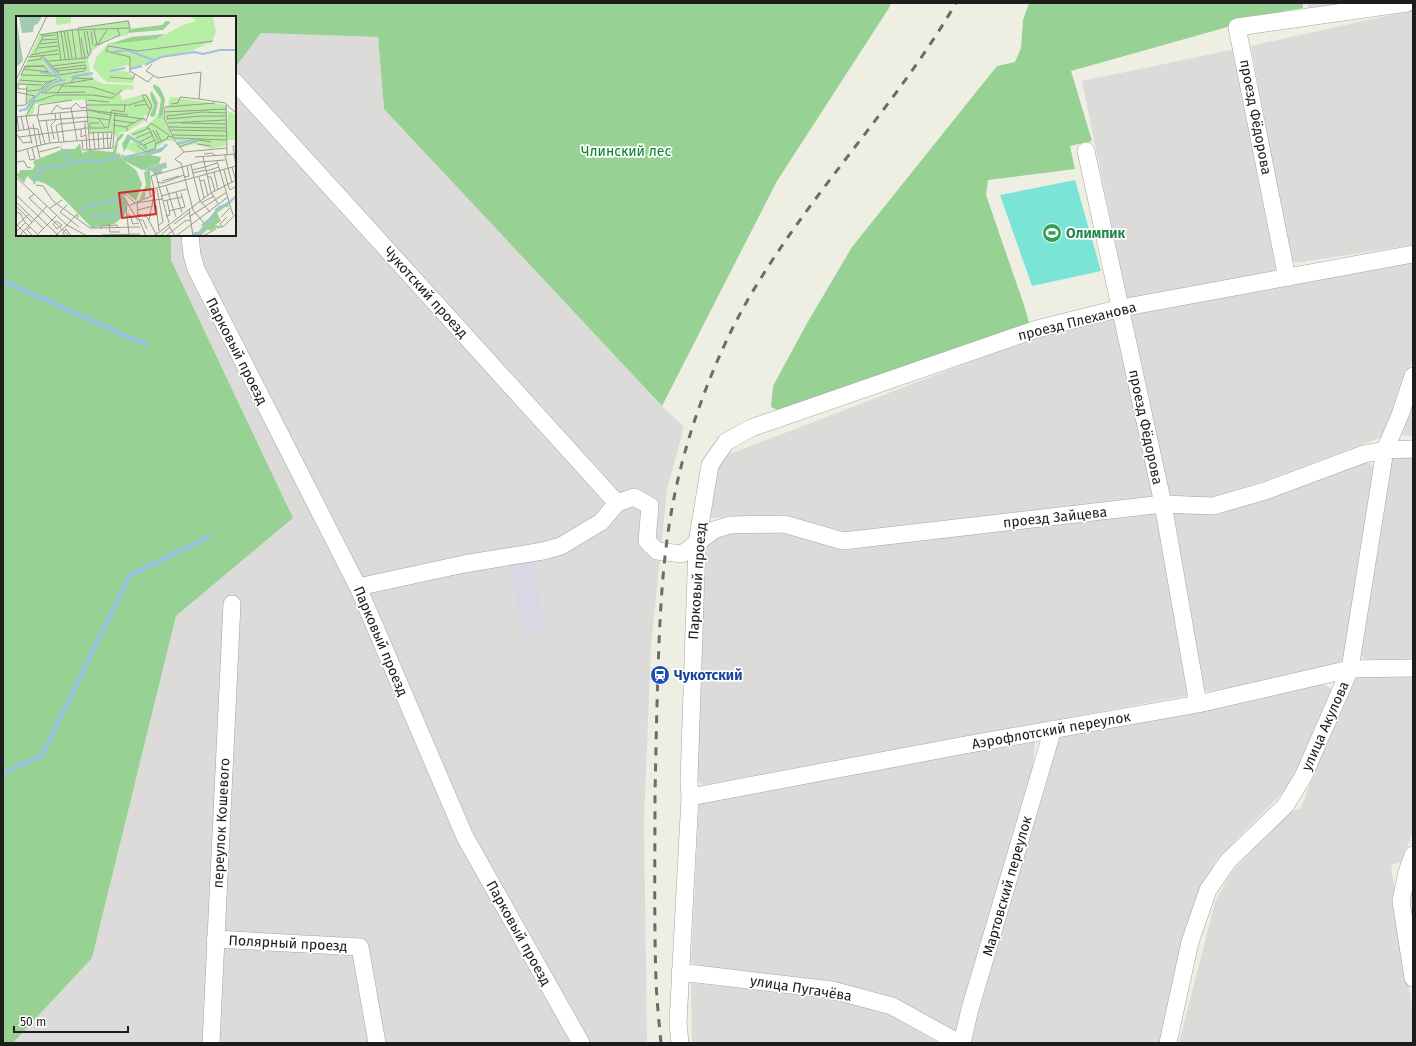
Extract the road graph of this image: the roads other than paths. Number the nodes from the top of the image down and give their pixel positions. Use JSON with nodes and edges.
{"nodes":[{"id":1,"x":1407,"y":3,"type":"edge"},
{"id":2,"x":236,"y":83,"type":"edge"},
{"id":3,"x":1086,"y":151,"type":"dead end"},
{"id":4,"x":190,"y":236,"type":"edge"},
{"id":5,"x":1413,"y":254,"type":"edge"},
{"id":6,"x":1287,"y":278,"type":"junction"},
{"id":7,"x":1121,"y":308,"type":"junction"},
{"id":8,"x":1413,"y":376,"type":"edge"},
{"id":9,"x":751,"y":428,"type":"joint"},
{"id":10,"x":1413,"y":449,"type":"edge"},
{"id":11,"x":1385,"y":450,"type":"junction"},
{"id":12,"x":617,"y":503,"type":"junction"},
{"id":13,"x":1162,"y":504,"type":"junction"},
{"id":14,"x":697,"y":543,"type":"junction"},
{"id":15,"x":358,"y":587,"type":"junction"},
{"id":16,"x":232,"y":604,"type":"dead end"},
{"id":17,"x":1413,"y":668,"type":"edge"},
{"id":18,"x":1350,"y":669,"type":"junction"},
{"id":19,"x":1198,"y":704,"type":"junction"},
{"id":20,"x":1053,"y":729,"type":"junction"},
{"id":21,"x":690,"y":797,"type":"junction"},
{"id":22,"x":1413,"y":855,"type":"edge"},
{"id":23,"x":215,"y":939,"type":"junction"},
{"id":24,"x":680,"y":972,"type":"junction"},
{"id":25,"x":1413,"y":978,"type":"edge"},
{"id":26,"x":211,"y":1043,"type":"edge"},
{"id":27,"x":377,"y":1043,"type":"edge"},
{"id":28,"x":581,"y":1043,"type":"edge"},
{"id":29,"x":680,"y":1043,"type":"edge"},
{"id":30,"x":961,"y":1043,"type":"edge"},
{"id":31,"x":1168,"y":1043,"type":"edge"}],
"edges":[{"from":1,"to":6,"type":"street","name":"проезд Фёдорова"},
{"from":2,"to":12,"type":"street","name":"Чукотский проезд"},
{"from":3,"to":7,"type":"street","name":"проезд Фёдорова"},
{"from":4,"to":15,"type":"street","name":"Парковый проезд"},
{"from":5,"to":6,"type":"street","name":"проезд Плеханова"},
{"from":6,"to":7,"type":"street","name":"проезд Плеханова"},
{"from":7,"to":9,"type":"street","name":"проезд Плеханова"},
{"from":7,"to":13,"type":"street","name":"проезд Фёдорова"},
{"from":8,"to":11,"type":"street","name":"улица Акулова"},
{"from":9,"to":14,"type":"street","name":"Парковый проезд"},
{"from":10,"to":11,"type":"street","name":"проезд Зайцева"},
{"from":11,"to":13,"type":"street","name":"проезд Зайцева"},
{"from":11,"to":18,"type":"street","name":"улица Акулова"},
{"from":12,"to":14,"type":"street"},
{"from":12,"to":15,"type":"street"},
{"from":13,"to":14,"type":"street","name":"проезд Зайцева"},
{"from":13,"to":19,"type":"street","name":"проезд Фёдорова"},
{"from":14,"to":21,"type":"street","name":"Парковый проезд"},
{"from":15,"to":28,"type":"street","name":"Парковый проезд"},
{"from":16,"to":23,"type":"street","name":"переулок Кошевого"},
{"from":17,"to":18,"type":"street","name":"Аэрофлотский переулок"},
{"from":18,"to":19,"type":"street","name":"Аэрофлотский переулок"},
{"from":18,"to":31,"type":"street","name":"улица Акулова"},
{"from":19,"to":20,"type":"street","name":"Аэрофлотский переулок"},
{"from":20,"to":21,"type":"street","name":"Аэрофлотский переулок"},
{"from":20,"to":30,"type":"street","name":"Мартовский переулок"},
{"from":21,"to":24,"type":"street","name":"Парковый проезд"},
{"from":22,"to":25,"type":"street"},
{"from":23,"to":26,"type":"street","name":"переулок Кошевого"},
{"from":23,"to":27,"type":"street","name":"Полярный проезд"},
{"from":24,"to":29,"type":"street","name":"Парковый проезд"},
{"from":24,"to":30,"type":"street","name":"улица Пугачёва"}]}
